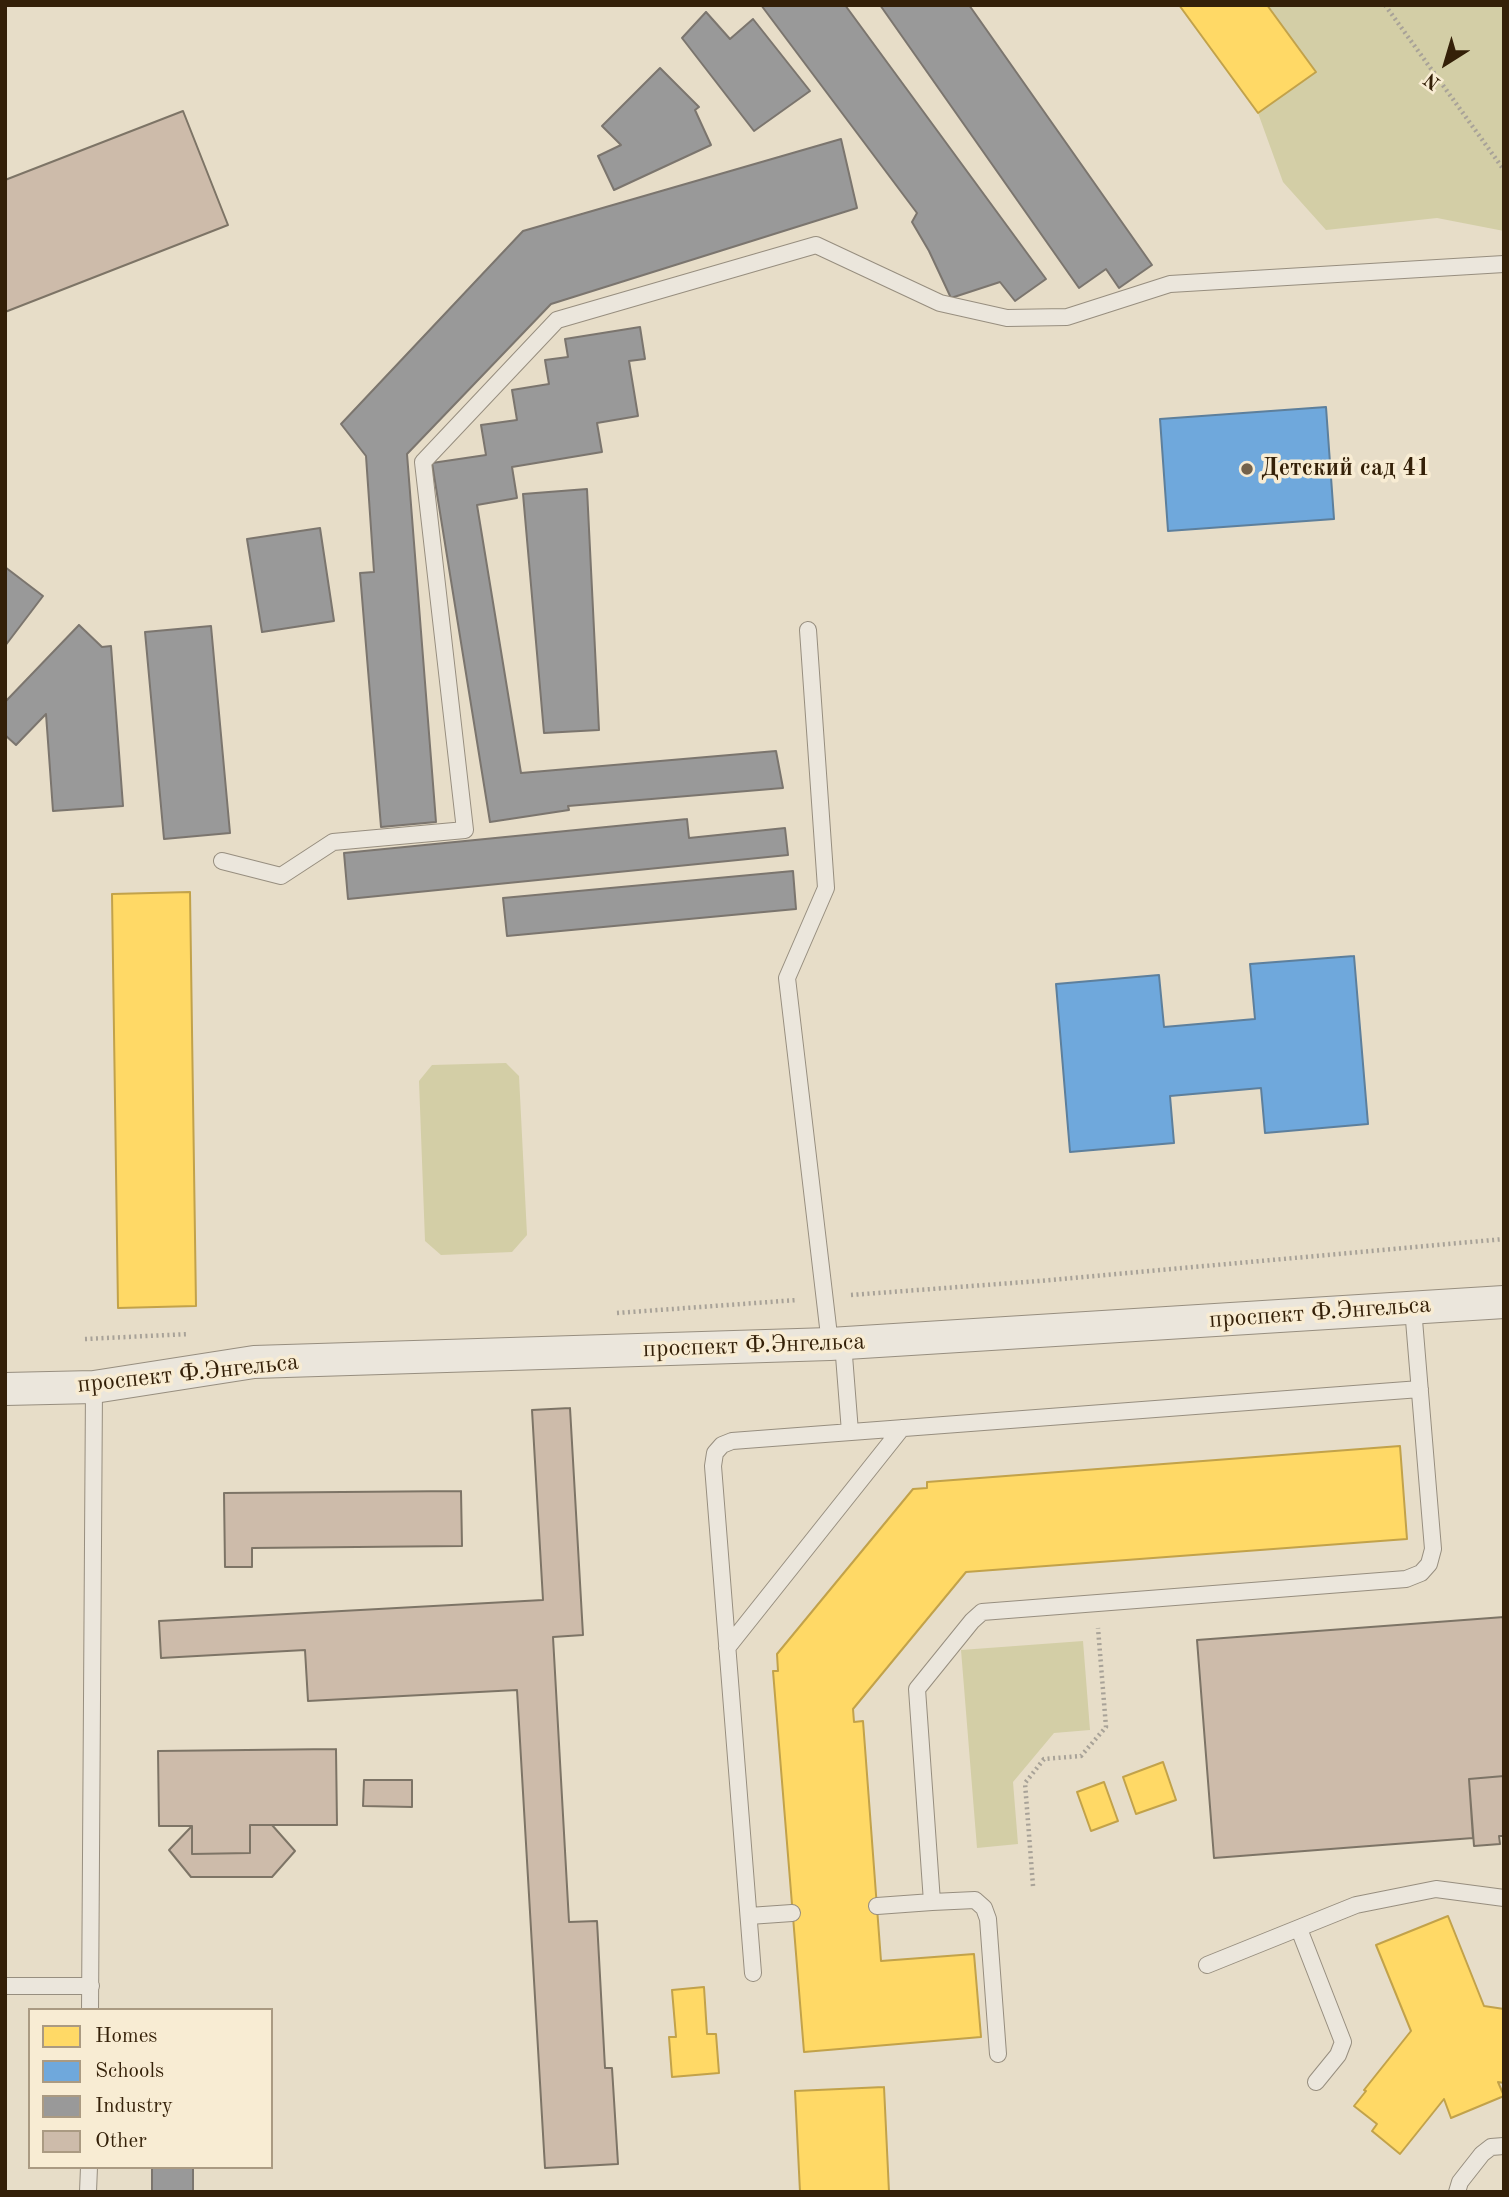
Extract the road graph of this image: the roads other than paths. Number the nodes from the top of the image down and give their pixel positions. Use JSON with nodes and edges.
{"nodes":[{"id":1,"x":1504,"y":264,"type":"edge"},
{"id":2,"x":808,"y":629,"type":"dead end"},
{"id":3,"x":222,"y":862,"type":"dead end"},
{"id":4,"x":1504,"y":1302,"type":"edge"},
{"id":5,"x":1413,"y":1308,"type":"junction"},
{"id":6,"x":837,"y":1344,"type":"junction"},
{"id":7,"x":94,"y":1387,"type":"junction"},
{"id":8,"x":5,"y":1389,"type":"edge"},
{"id":9,"x":1420,"y":1389,"type":"junction"},
{"id":10,"x":902,"y":1428,"type":"junction"},
{"id":11,"x":850,"y":1432,"type":"junction"},
{"id":12,"x":727,"y":1648,"type":"junction"},
{"id":13,"x":1504,"y":1898,"type":"edge"},
{"id":14,"x":932,"y":1902,"type":"junction"},
{"id":15,"x":877,"y":1906,"type":"dead end"},
{"id":16,"x":792,"y":1913,"type":"dead end"},
{"id":17,"x":749,"y":1916,"type":"junction"},
{"id":18,"x":1299,"y":1929,"type":"junction"},
{"id":19,"x":1208,"y":1965,"type":"dead end"},
{"id":20,"x":753,"y":1973,"type":"dead end"},
{"id":21,"x":5,"y":1986,"type":"edge"},
{"id":22,"x":91,"y":1986,"type":"junction"},
{"id":23,"x":90,"y":2008,"type":"edge"},
{"id":24,"x":998,"y":2053,"type":"dead end"},
{"id":25,"x":1316,"y":2082,"type":"dead end"},
{"id":26,"x":1504,"y":2146,"type":"edge"},
{"id":27,"x":89,"y":2169,"type":"edge"},
{"id":28,"x":89,"y":2192,"type":"edge"},
{"id":29,"x":1457,"y":2192,"type":"edge"}],
"edges":[{"from":1,"to":3,"type":"lane"},
{"from":2,"to":6,"type":"lane"},
{"from":4,"to":5,"type":"street","name":"проспект Ф.Энгельса"},
{"from":5,"to":6,"type":"street","name":"проспект Ф.Энгельса"},
{"from":5,"to":9,"type":"lane"},
{"from":6,"to":7,"type":"street","name":"проспект Ф.Энгельса"},
{"from":6,"to":11,"type":"lane"},
{"from":7,"to":8,"type":"street","name":"проспект Ф.Энгельса"},
{"from":7,"to":22,"type":"lane"},
{"from":9,"to":10,"type":"lane"},
{"from":9,"to":14,"type":"lane"},
{"from":10,"to":11,"type":"lane"},
{"from":10,"to":12,"type":"lane"},
{"from":11,"to":12,"type":"lane"},
{"from":12,"to":17,"type":"lane"},
{"from":13,"to":18,"type":"lane"},
{"from":14,"to":15,"type":"lane"},
{"from":14,"to":24,"type":"lane"},
{"from":16,"to":17,"type":"lane"},
{"from":17,"to":20,"type":"lane"},
{"from":18,"to":19,"type":"lane"},
{"from":18,"to":25,"type":"lane"},
{"from":21,"to":22,"type":"lane"},
{"from":22,"to":23,"type":"lane"},
{"from":26,"to":29,"type":"lane"},
{"from":27,"to":28,"type":"lane"}]}
